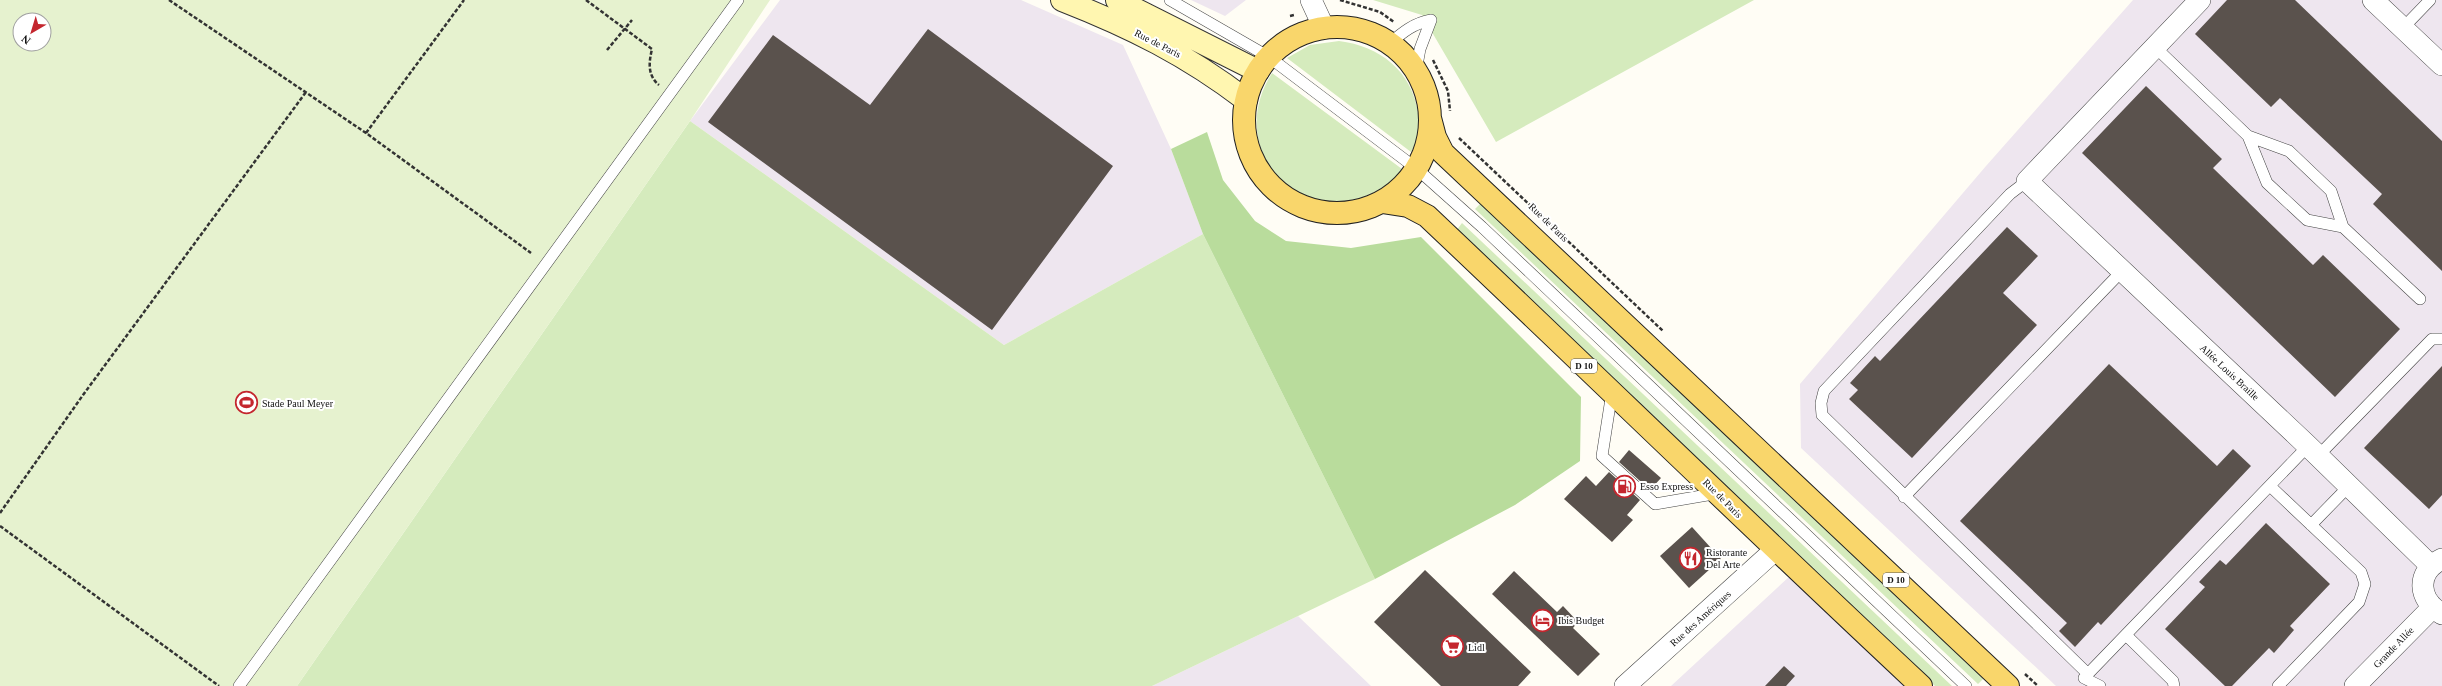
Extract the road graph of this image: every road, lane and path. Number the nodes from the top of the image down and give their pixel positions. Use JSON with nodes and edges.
{"nodes":[{"id":1,"x":169,"y":0,"type":"edge"},
{"id":2,"x":464,"y":0,"type":"edge"},
{"id":3,"x":586,"y":0,"type":"edge"},
{"id":4,"x":738,"y":0,"type":"edge"},
{"id":5,"x":1062,"y":0,"type":"edge"},
{"id":6,"x":1117,"y":0,"type":"edge"},
{"id":7,"x":1170,"y":0,"type":"edge"},
{"id":8,"x":1311,"y":0,"type":"edge"},
{"id":9,"x":2200,"y":0,"type":"edge"},
{"id":10,"x":2373,"y":0,"type":"edge"},
{"id":11,"x":2430,"y":0,"type":"edge"},
{"id":12,"x":1341,"y":1,"type":"edge"},
{"id":13,"x":1337,"y":4,"type":"dead end"},
{"id":14,"x":1294,"y":15,"type":"dead end"},
{"id":15,"x":1290,"y":16,"type":"dead end"},
{"id":16,"x":632,"y":20,"type":"dead end"},
{"id":17,"x":624,"y":28,"type":"junction"},
{"id":18,"x":1324,"y":28,"type":"junction"},
{"id":19,"x":2403,"y":28,"type":"junction"},
{"id":20,"x":1406,"y":30,"type":"junction"},
{"id":21,"x":1422,"y":43,"type":"junction"},
{"id":22,"x":1389,"y":44,"type":"junction"},
{"id":23,"x":2155,"y":48,"type":"junction"},
{"id":24,"x":607,"y":50,"type":"dead end"},
{"id":25,"x":1264,"y":64,"type":"junction"},
{"id":26,"x":2442,"y":65,"type":"edge"},
{"id":27,"x":1416,"y":71,"type":"junction"},
{"id":28,"x":655,"y":82,"type":"dead end"},
{"id":29,"x":306,"y":92,"type":"junction"},
{"id":30,"x":1246,"y":100,"type":"junction"},
{"id":31,"x":1440,"y":118,"type":"junction"},
{"id":32,"x":366,"y":133,"type":"junction"},
{"id":33,"x":1456,"y":135,"type":"dead end"},
{"id":34,"x":2248,"y":136,"type":"junction"},
{"id":35,"x":1417,"y":169,"type":"junction"},
{"id":36,"x":2026,"y":181,"type":"junction"},
{"id":37,"x":1382,"y":202,"type":"junction"},
{"id":38,"x":2343,"y":226,"type":"junction"},
{"id":39,"x":531,"y":253,"type":"dead end"},
{"id":40,"x":2122,"y":271,"type":"junction"},
{"id":41,"x":2420,"y":299,"type":"dead end"},
{"id":42,"x":1667,"y":334,"type":"dead end"},
{"id":43,"x":2442,"y":339,"type":"edge"},
{"id":44,"x":1612,"y":392,"type":"junction"},
{"id":45,"x":2313,"y":451,"type":"junction"},
{"id":46,"x":2270,"y":486,"type":"junction"},
{"id":47,"x":2349,"y":486,"type":"junction"},
{"id":48,"x":1719,"y":493,"type":"junction"},
{"id":49,"x":1904,"y":497,"type":"junction"},
{"id":50,"x":0,"y":513,"type":"edge"},
{"id":51,"x":2311,"y":525,"type":"junction"},
{"id":52,"x":0,"y":526,"type":"edge"},
{"id":53,"x":1775,"y":550,"type":"junction"},
{"id":54,"x":2436,"y":563,"type":"edge"},
{"id":55,"x":2437,"y":611,"type":"edge"},
{"id":56,"x":2126,"y":635,"type":"junction"},
{"id":57,"x":2088,"y":674,"type":"junction"},
{"id":58,"x":219,"y":686,"type":"edge"},
{"id":59,"x":239,"y":686,"type":"edge"},
{"id":60,"x":1625,"y":686,"type":"edge"},
{"id":61,"x":1921,"y":686,"type":"edge"},
{"id":62,"x":1966,"y":686,"type":"edge"},
{"id":63,"x":2008,"y":686,"type":"edge"},
{"id":64,"x":2100,"y":686,"type":"edge"},
{"id":65,"x":2174,"y":686,"type":"edge"},
{"id":66,"x":2278,"y":686,"type":"edge"},
{"id":67,"x":2355,"y":686,"type":"edge"}],
"edges":[{"from":1,"to":29,"type":"path"},
{"from":2,"to":32,"type":"path"},
{"from":3,"to":17,"type":"path"},
{"from":4,"to":59,"type":"lane"},
{"from":5,"to":30,"type":"main road","name":"Rue de Paris"},
{"from":6,"to":25,"type":"main road","name":"Rue de Paris"},
{"from":7,"to":25,"type":"lane"},
{"from":8,"to":18,"type":"street"},
{"from":9,"to":23,"type":"street"},
{"from":10,"to":19,"type":"street"},
{"from":11,"to":19,"type":"lane"},
{"from":12,"to":13,"type":"path"},
{"from":12,"to":20,"type":"path"},
{"from":14,"to":15,"type":"path"},
{"from":16,"to":17,"type":"path"},
{"from":17,"to":24,"type":"path"},
{"from":17,"to":28,"type":"path"},
{"from":18,"to":22,"type":"main road"},
{"from":18,"to":25,"type":"main road"},
{"from":19,"to":26,"type":"street"},
{"from":20,"to":21,"type":"lane"},
{"from":20,"to":22,"type":"lane"},
{"from":21,"to":27,"type":"lane"},
{"from":21,"to":31,"type":"path"},
{"from":22,"to":27,"type":"main road"},
{"from":23,"to":34,"type":"lane"},
{"from":23,"to":36,"type":"street"},
{"from":25,"to":30,"type":"main road"},
{"from":25,"to":35,"type":"lane"},
{"from":27,"to":31,"type":"main road"},
{"from":29,"to":32,"type":"path"},
{"from":29,"to":50,"type":"path"},
{"from":30,"to":37,"type":"main road"},
{"from":31,"to":35,"type":"main road"},
{"from":31,"to":63,"type":"main road","number":"D 10"},
{"from":32,"to":39,"type":"path"},
{"from":33,"to":42,"type":"path","name":"Rue de Paris"},
{"from":34,"to":38,"type":"lane"},
{"from":34,"to":38,"type":"lane"},
{"from":35,"to":37,"type":"main road"},
{"from":35,"to":62,"type":"lane"},
{"from":36,"to":40,"type":"street","name":"Allée Louis Braille"},
{"from":36,"to":49,"type":"lane"},
{"from":37,"to":44,"type":"main road","name":"Rue de Paris","number":"D 10"},
{"from":38,"to":41,"type":"lane"},
{"from":40,"to":45,"type":"street","name":"Allée Louis Braille"},
{"from":40,"to":49,"type":"lane"},
{"from":43,"to":45,"type":"lane"},
{"from":44,"to":48,"type":"main road","name":"Rue de Paris","number":"D 10"},
{"from":44,"to":48,"type":"lane"},
{"from":45,"to":46,"type":"lane"},
{"from":45,"to":47,"type":"street","name":"Allée Louis Braille"},
{"from":46,"to":51,"type":"lane"},
{"from":46,"to":56,"type":"lane"},
{"from":47,"to":51,"type":"lane"},
{"from":47,"to":54,"type":"street","name":"Allée Louis Braille"},
{"from":48,"to":53,"type":"main road","name":"Rue de Paris","number":"D 10"},
{"from":49,"to":57,"type":"lane"},
{"from":51,"to":66,"type":"lane"},
{"from":52,"to":58,"type":"path"},
{"from":53,"to":60,"type":"street","name":"Rue des Amériques"},
{"from":53,"to":61,"type":"main road","number":"D 10"},
{"from":54,"to":55,"type":"street","name":"Grande Allée"},
{"from":55,"to":67,"type":"street","name":"Grande Allée"},
{"from":56,"to":57,"type":"lane"},
{"from":56,"to":65,"type":"lane"},
{"from":57,"to":64,"type":"lane"}]}
